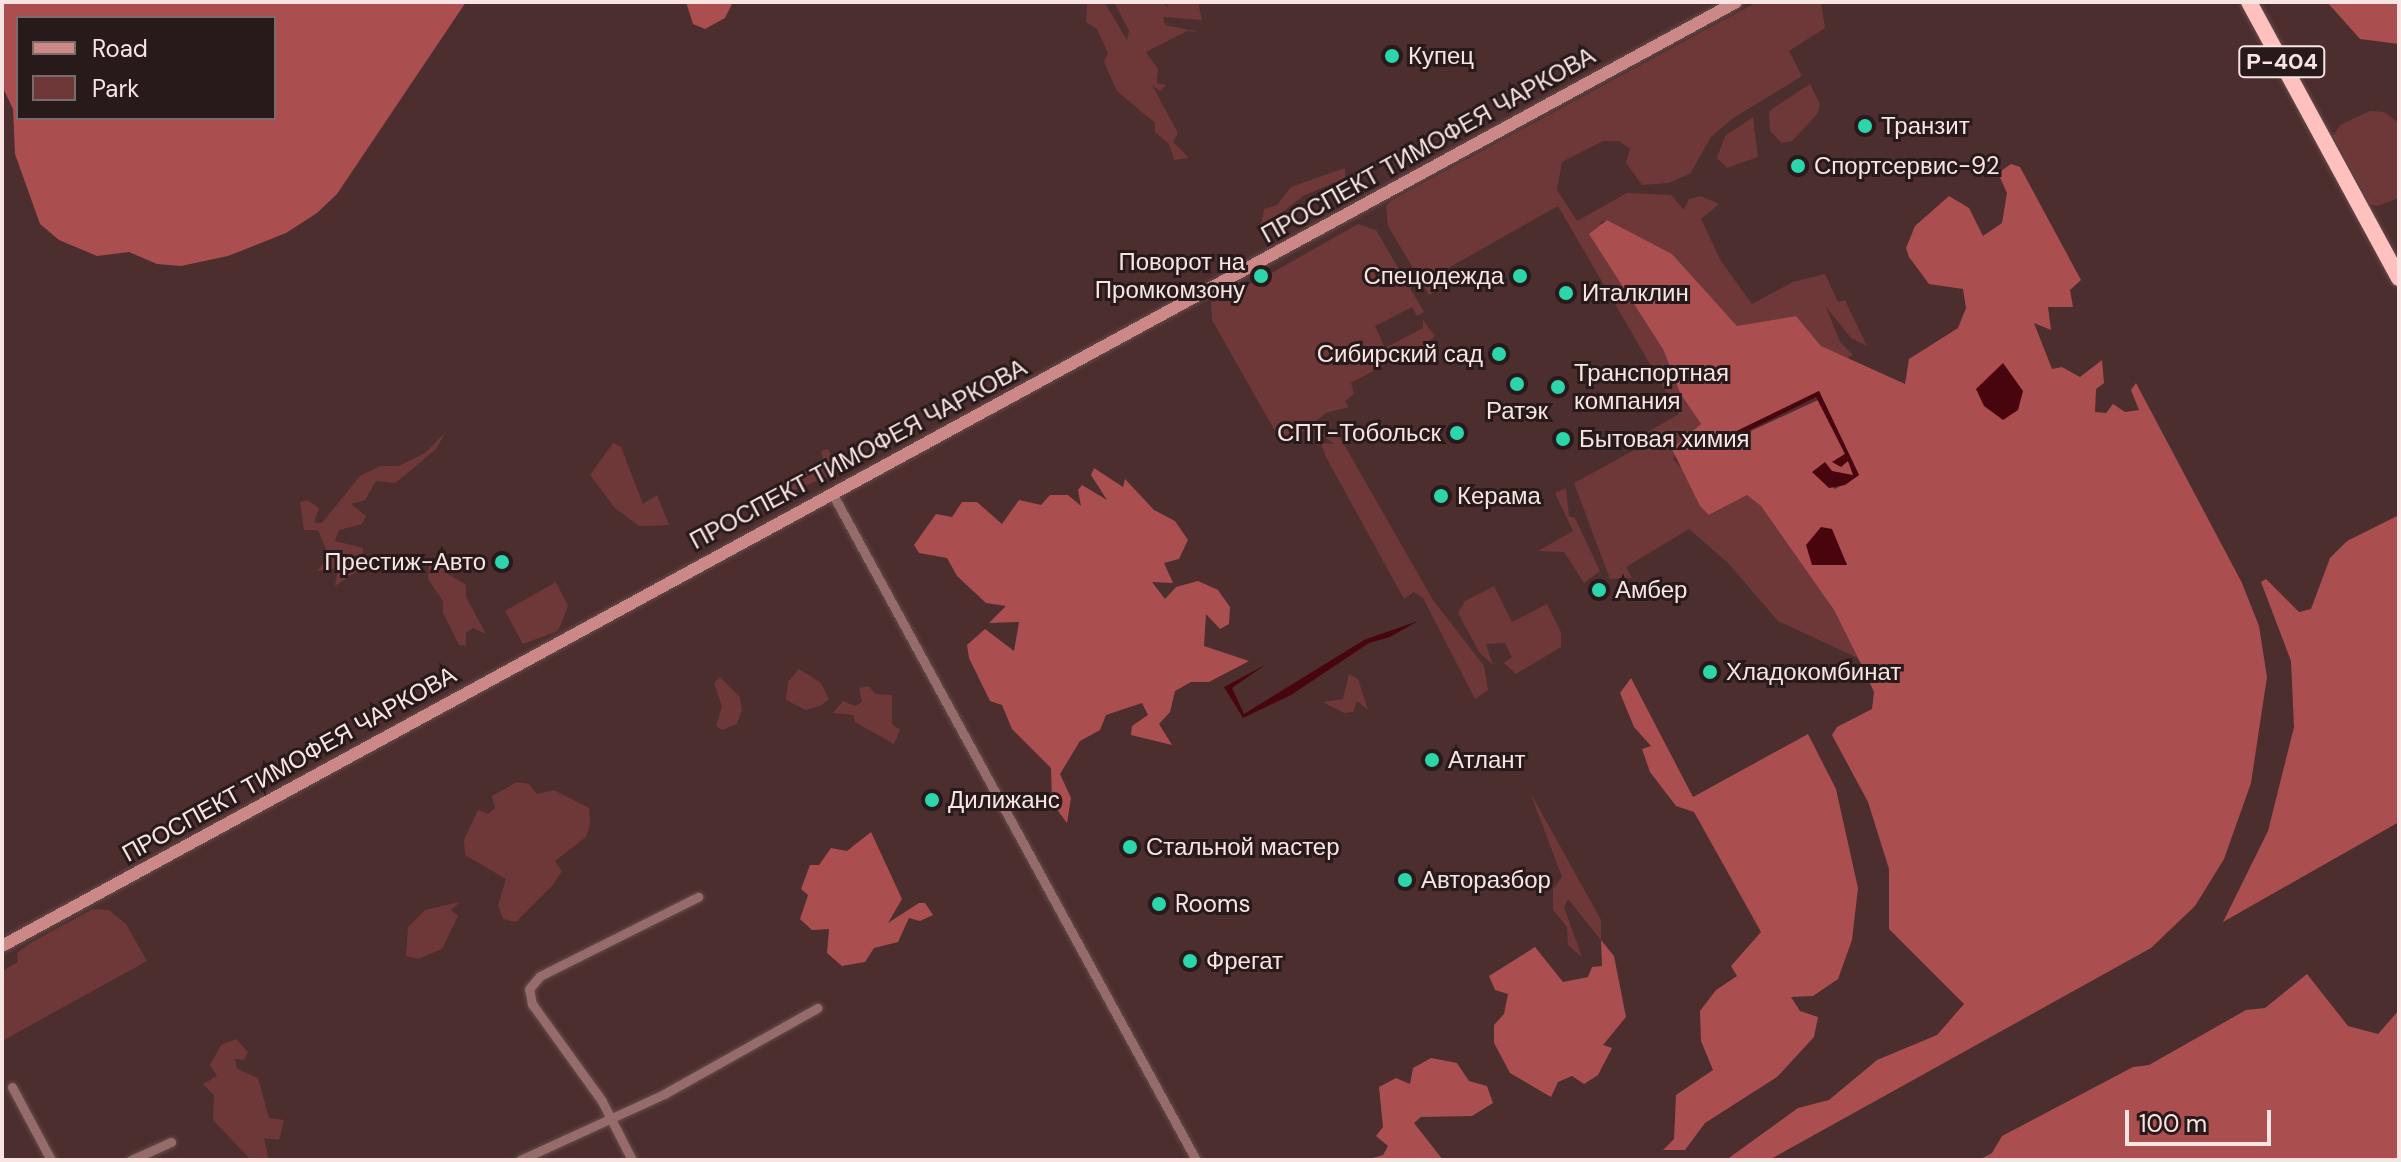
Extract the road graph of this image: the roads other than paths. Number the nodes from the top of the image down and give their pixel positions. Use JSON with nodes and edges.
{"nodes":[{"id":1,"x":1736,"y":2,"type":"edge"},
{"id":2,"x":2249,"y":2,"type":"edge"},
{"id":3,"x":2399,"y":278,"type":"edge"},
{"id":4,"x":832,"y":493,"type":"junction"},
{"id":5,"x":698,"y":897,"type":"dead end"},
{"id":6,"x":2,"y":946,"type":"edge"},
{"id":7,"x":817,"y":1008,"type":"dead end"},
{"id":8,"x":12,"y":1087,"type":"dead end"},
{"id":9,"x":612,"y":1118,"type":"junction"},
{"id":10,"x":171,"y":1142,"type":"dead end"},
{"id":11,"x":51,"y":1160,"type":"edge"},
{"id":12,"x":131,"y":1160,"type":"edge"},
{"id":13,"x":520,"y":1160,"type":"edge"},
{"id":14,"x":632,"y":1160,"type":"edge"},
{"id":15,"x":1196,"y":1160,"type":"edge"}],
"edges":[{"from":1,"to":4,"type":"main road","name":"ПРОСПЕКТ ТИМОФЕЯ ЧАРКОВА"},
{"from":2,"to":3,"type":"highway","number":"Р-404"},
{"from":4,"to":6,"type":"main road","name":"ПРОСПЕКТ ТИМОФЕЯ ЧАРКОВА"},
{"from":4,"to":15,"type":"street"},
{"from":5,"to":9,"type":"street"},
{"from":7,"to":9,"type":"street"},
{"from":8,"to":11,"type":"street"},
{"from":9,"to":13,"type":"street"},
{"from":9,"to":14,"type":"street"},
{"from":10,"to":12,"type":"street"}]}
